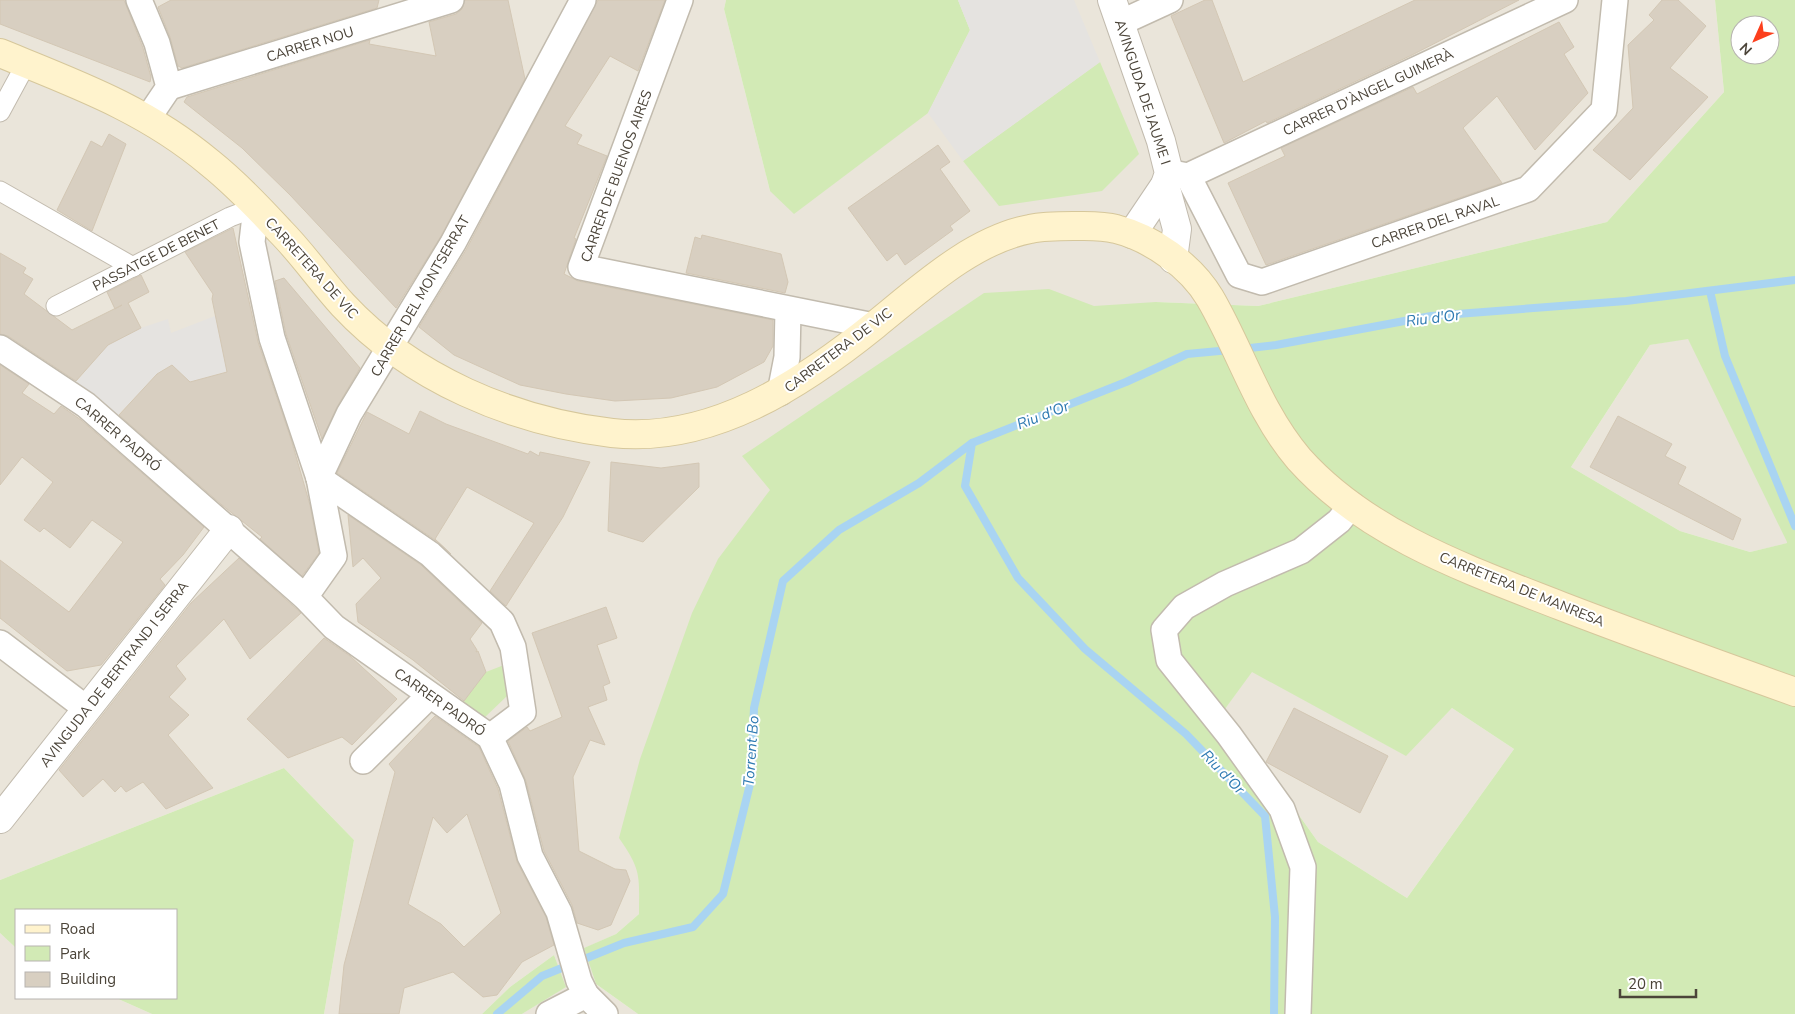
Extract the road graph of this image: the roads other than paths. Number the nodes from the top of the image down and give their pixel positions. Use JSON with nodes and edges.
{"nodes":[{"id":1,"x":139,"y":0,"type":"edge"},
{"id":2,"x":451,"y":0,"type":"edge"},
{"id":3,"x":583,"y":0,"type":"edge"},
{"id":4,"x":680,"y":0,"type":"edge"},
{"id":5,"x":1170,"y":0,"type":"edge"},
{"id":6,"x":1565,"y":0,"type":"edge"},
{"id":7,"x":1615,"y":0,"type":"edge"},
{"id":8,"x":1116,"y":11,"type":"edge"},
{"id":9,"x":0,"y":53,"type":"edge"},
{"id":10,"x":26,"y":64,"type":"junction"},
{"id":11,"x":168,"y":87,"type":"junction"},
{"id":12,"x":0,"y":112,"type":"edge"},
{"id":13,"x":148,"y":118,"type":"junction"},
{"id":14,"x":1174,"y":178,"type":"junction"},
{"id":15,"x":0,"y":191,"type":"edge"},
{"id":16,"x":256,"y":207,"type":"junction"},
{"id":17,"x":1132,"y":234,"type":"junction"},
{"id":18,"x":1173,"y":259,"type":"junction"},
{"id":19,"x":133,"y":267,"type":"junction"},
{"id":20,"x":56,"y":306,"type":"dead end"},
{"id":21,"x":788,"y":310,"type":"junction"},
{"id":22,"x":874,"y":326,"type":"junction"},
{"id":23,"x":0,"y":348,"type":"edge"},
{"id":24,"x":391,"y":349,"type":"junction"},
{"id":25,"x":780,"y":393,"type":"junction"},
{"id":26,"x":319,"y":478,"type":"junction"},
{"id":27,"x":1352,"y":505,"type":"junction"},
{"id":28,"x":229,"y":529,"type":"junction"},
{"id":29,"x":305,"y":597,"type":"junction"},
{"id":30,"x":0,"y":642,"type":"edge"},
{"id":31,"x":1795,"y":692,"type":"edge"},
{"id":32,"x":429,"y":696,"type":"junction"},
{"id":33,"x":87,"y":709,"type":"junction"},
{"id":34,"x":490,"y":737,"type":"junction"},
{"id":35,"x":363,"y":761,"type":"dead end"},
{"id":36,"x":0,"y":819,"type":"edge"},
{"id":37,"x":583,"y":988,"type":"junction"},
{"id":38,"x":549,"y":1014,"type":"edge"},
{"id":39,"x":605,"y":1014,"type":"edge"},
{"id":40,"x":1298,"y":1014,"type":"edge"}],
"edges":[{"from":1,"to":11,"type":"street"},
{"from":2,"to":11,"type":"street","name":"CARRER NOU"},
{"from":3,"to":24,"type":"street","name":"CARRER DEL MONTSERRAT"},
{"from":4,"to":21,"type":"street","name":"CARRER DE BUENOS AIRES"},
{"from":5,"to":8,"type":"street"},
{"from":6,"to":14,"type":"street","name":"CARRER D'ÀNGEL GUIMERÀ"},
{"from":7,"to":14,"type":"street","name":"CARRER DEL RAVAL"},
{"from":8,"to":14,"type":"street","name":"AVINGUDA DE JAUME I"},
{"from":9,"to":10,"type":"main road","name":"CARRETERA DE VIC"},
{"from":10,"to":12,"type":"street"},
{"from":10,"to":13,"type":"main road","name":"CARRETERA DE VIC"},
{"from":11,"to":13,"type":"street"},
{"from":13,"to":16,"type":"main road","name":"CARRETERA DE VIC"},
{"from":14,"to":17,"type":"street"},
{"from":14,"to":18,"type":"street"},
{"from":15,"to":19,"type":"street"},
{"from":16,"to":19,"type":"street","name":"PASSATGE DE BENET"},
{"from":16,"to":24,"type":"main road","name":"CARRETERA DE VIC"},
{"from":16,"to":26,"type":"street"},
{"from":17,"to":18,"type":"main road"},
{"from":17,"to":22,"type":"main road","name":"CARRETERA DE VIC"},
{"from":18,"to":27,"type":"main road","name":"CARRETERA DE MANRESA"},
{"from":19,"to":20,"type":"street","name":"PASSATGE DE BENET"},
{"from":21,"to":22,"type":"street","name":"CARRER DE BUENOS AIRES"},
{"from":21,"to":25,"type":"street"},
{"from":22,"to":25,"type":"main road","name":"CARRETERA DE VIC"},
{"from":23,"to":28,"type":"street","name":"CARRER PADRÓ"},
{"from":24,"to":25,"type":"main road","name":"CARRETERA DE VIC"},
{"from":24,"to":26,"type":"street","name":"CARRER DEL MONTSERRAT"},
{"from":26,"to":29,"type":"street"},
{"from":26,"to":34,"type":"street"},
{"from":27,"to":31,"type":"main road","name":"CARRETERA DE MANRESA"},
{"from":27,"to":40,"type":"street"},
{"from":28,"to":29,"type":"street","name":"CARRER PADRÓ"},
{"from":28,"to":33,"type":"street","name":"AVINGUDA DE BERTRAND I SERRA"},
{"from":29,"to":32,"type":"street","name":"CARRER PADRÓ"},
{"from":30,"to":33,"type":"street"},
{"from":32,"to":34,"type":"street","name":"CARRER PADRÓ"},
{"from":32,"to":35,"type":"street"},
{"from":33,"to":36,"type":"street","name":"AVINGUDA DE BERTRAND I SERRA"},
{"from":34,"to":37,"type":"street","name":"CARRER PADRÓ"},
{"from":37,"to":38,"type":"street"},
{"from":37,"to":39,"type":"street"}]}
